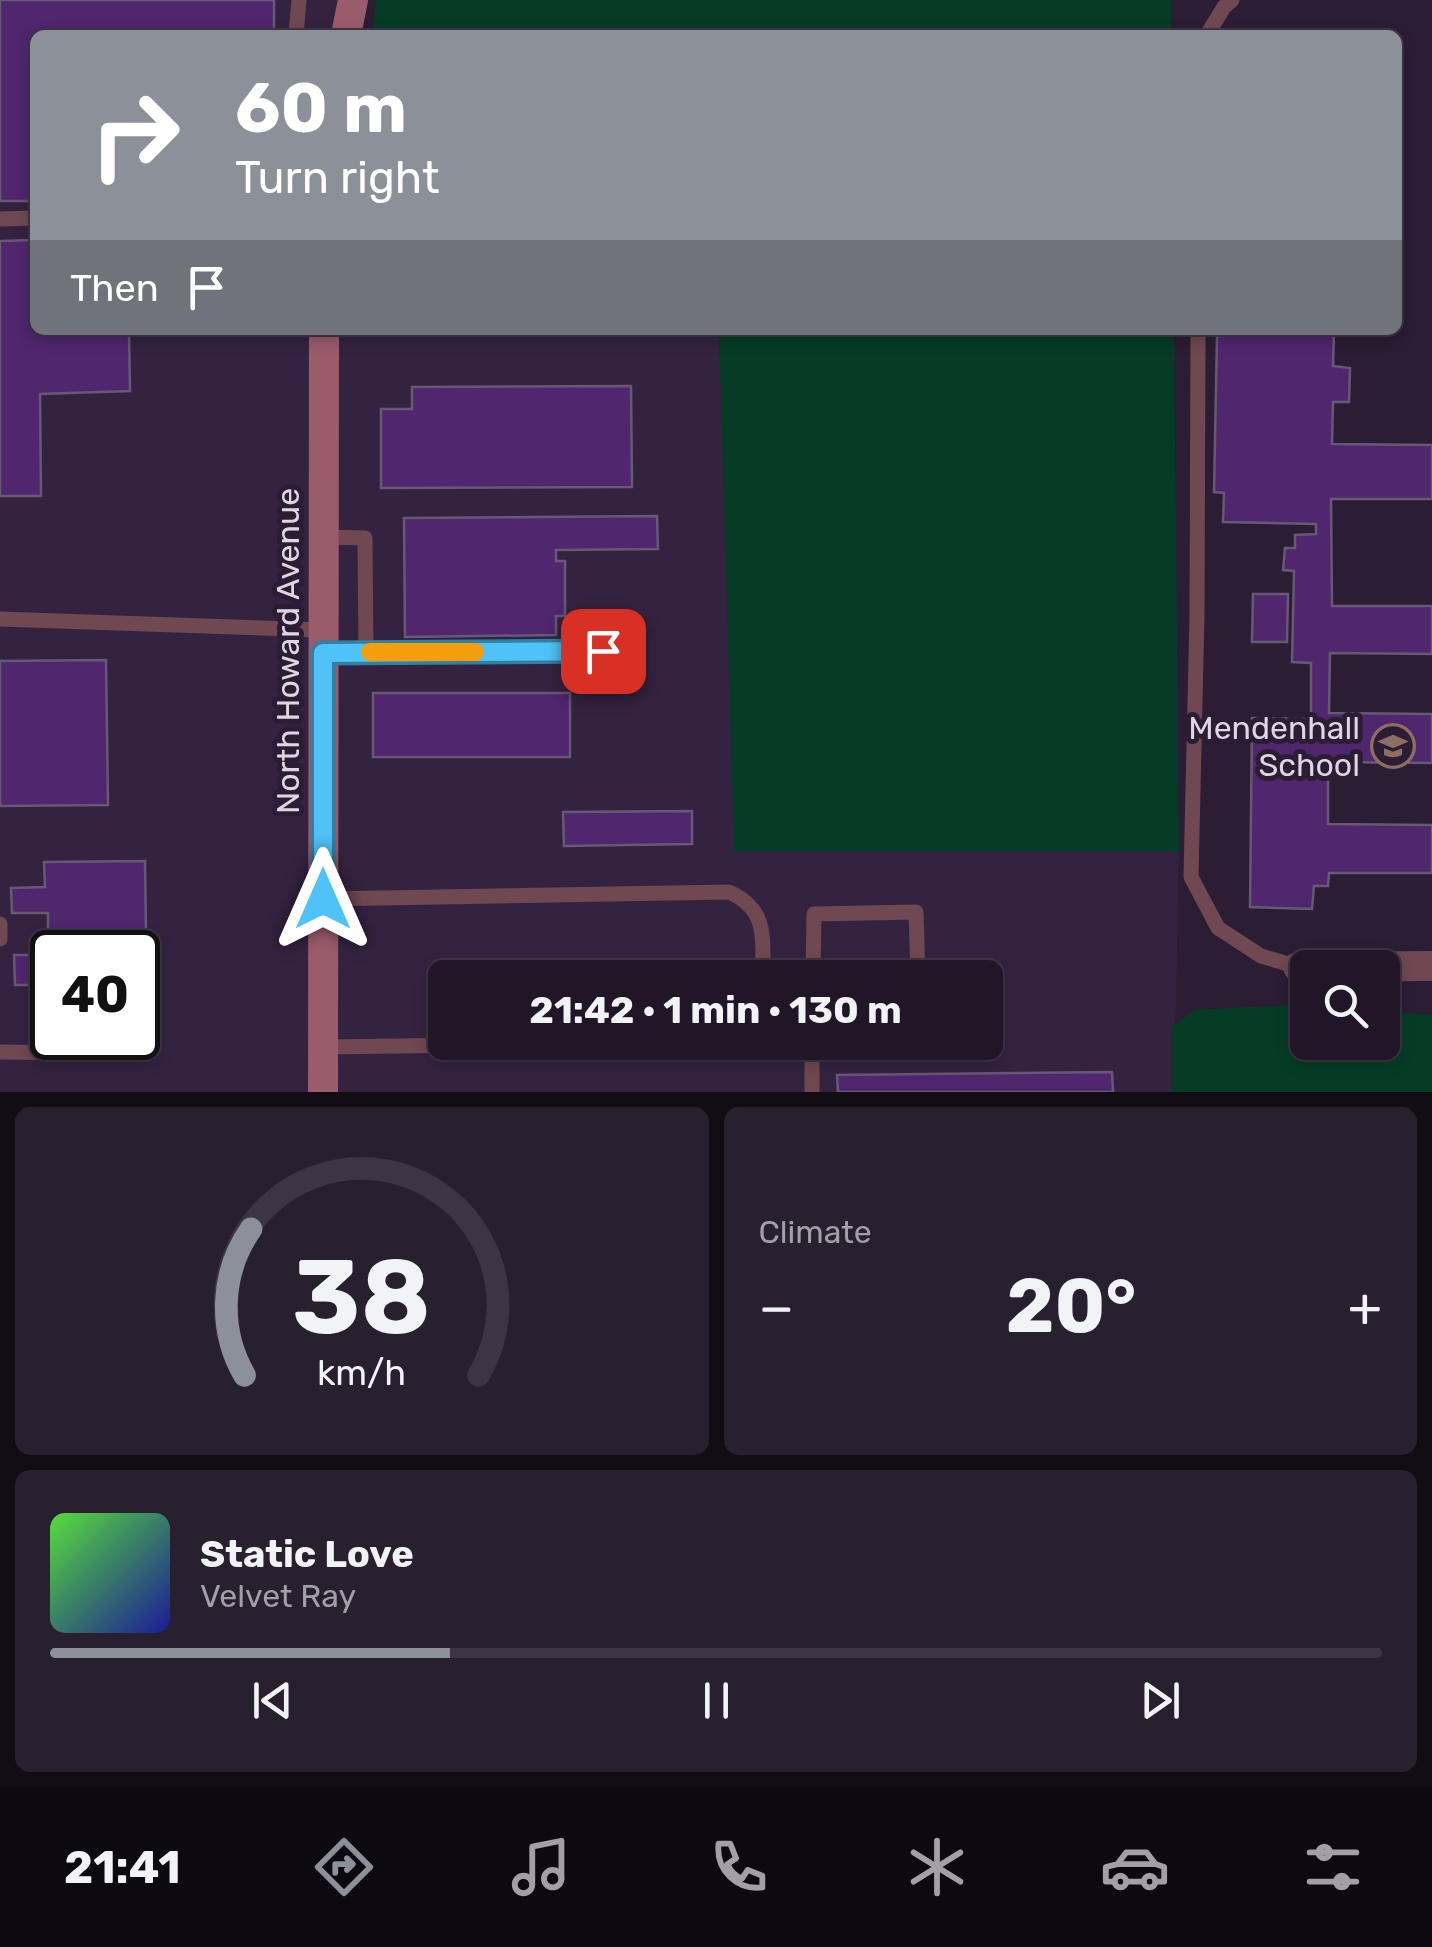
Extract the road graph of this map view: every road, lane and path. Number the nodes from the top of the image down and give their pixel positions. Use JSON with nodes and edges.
{"nodes":[{"id":1,"x":300,"y":0,"type":"edge"},
{"id":2,"x":353,"y":0,"type":"edge"},
{"id":3,"x":1232,"y":0,"type":"edge"},
{"id":4,"x":297,"y":30,"type":"edge"},
{"id":5,"x":347,"y":30,"type":"edge"},
{"id":6,"x":1210,"y":30,"type":"edge"},
{"id":7,"x":0,"y":218,"type":"edge"},
{"id":8,"x":30,"y":218,"type":"edge"},
{"id":9,"x":324,"y":335,"type":"edge"},
{"id":10,"x":1198,"y":335,"type":"edge"},
{"id":11,"x":324,"y":537,"type":"junction"},
{"id":12,"x":0,"y":619,"type":"edge"},
{"id":13,"x":323,"y":642,"type":"junction"},
{"id":14,"x":603,"y":651,"type":"dead end"},
{"id":15,"x":366,"y":652,"type":"junction"},
{"id":16,"x":323,"y":899,"type":"junction"},
{"id":17,"x":0,"y":924,"type":"edge"},
{"id":18,"x":0,"y":939,"type":"edge"},
{"id":19,"x":762,"y":960,"type":"edge"},
{"id":20,"x":813,"y":960,"type":"edge"},
{"id":21,"x":917,"y":960,"type":"edge"},
{"id":22,"x":1290,"y":965,"type":"edge"},
{"id":23,"x":1400,"y":966,"type":"edge"},
{"id":24,"x":1432,"y":966,"type":"edge"},
{"id":25,"x":428,"y":1046,"type":"edge"},
{"id":26,"x":323,"y":1047,"type":"junction"},
{"id":27,"x":0,"y":1052,"type":"edge"},
{"id":28,"x":30,"y":1052,"type":"edge"},
{"id":29,"x":812,"y":1060,"type":"edge"},
{"id":30,"x":322,"y":1092,"type":"edge"},
{"id":31,"x":812,"y":1092,"type":"edge"}],
"edges":[{"from":1,"to":4,"type":"lane"},
{"from":2,"to":5,"type":"street"},
{"from":3,"to":6,"type":"lane"},
{"from":7,"to":8,"type":"lane"},
{"from":9,"to":11,"type":"street","name":"North Howard Avenue"},
{"from":10,"to":22,"type":"lane"},
{"from":11,"to":13,"type":"street","name":"North Howard Avenue"},
{"from":11,"to":15,"type":"lane"},
{"from":12,"to":13,"type":"lane"},
{"from":13,"to":15,"type":"lane"},
{"from":13,"to":16,"type":"street","name":"North Howard Avenue"},
{"from":14,"to":15,"type":"lane"},
{"from":16,"to":19,"type":"lane"},
{"from":16,"to":26,"type":"street","name":"North Howard Avenue"},
{"from":17,"to":18,"type":"lane"},
{"from":20,"to":21,"type":"lane"},
{"from":23,"to":24,"type":"street"},
{"from":25,"to":26,"type":"lane"},
{"from":26,"to":30,"type":"street","name":"North Howard Avenue"},
{"from":27,"to":28,"type":"lane"},
{"from":29,"to":31,"type":"lane"}]}
